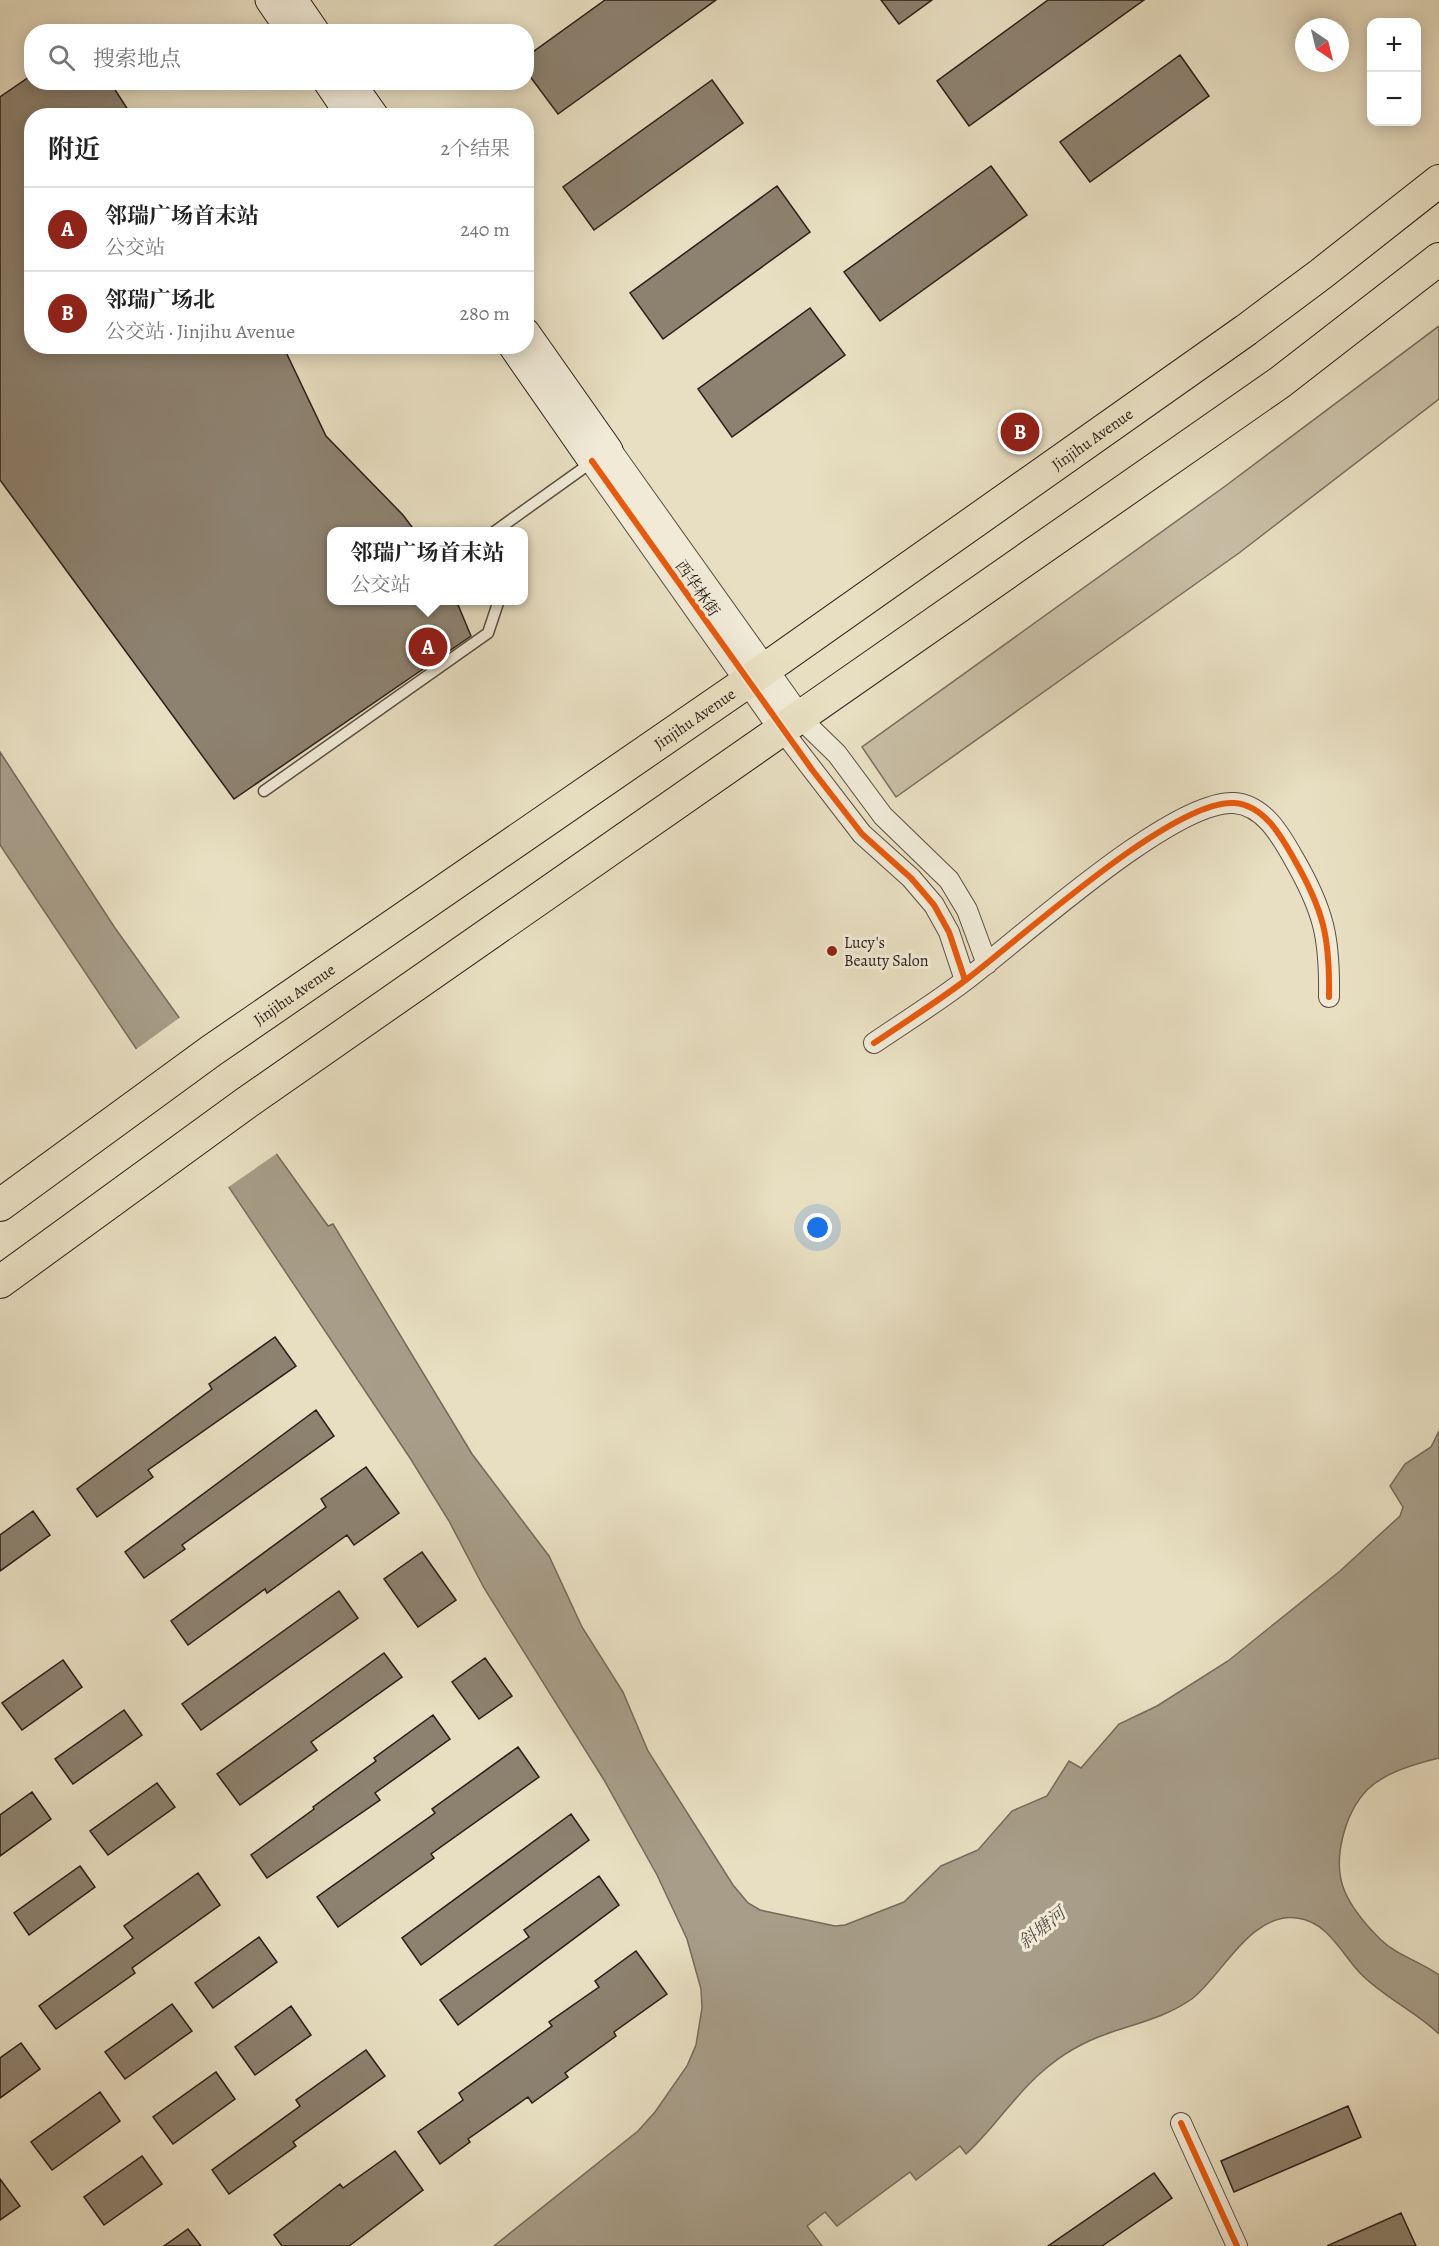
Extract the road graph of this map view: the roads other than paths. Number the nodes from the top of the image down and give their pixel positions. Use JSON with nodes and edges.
{"nodes":[{"id":1,"x":269,"y":0,"type":"edge"},
{"id":2,"x":294,"y":0,"type":"edge"},
{"id":3,"x":286,"y":24,"type":"edge"},
{"id":4,"x":310,"y":24,"type":"edge"},
{"id":5,"x":332,"y":90,"type":"edge"},
{"id":6,"x":357,"y":90,"type":"edge"},
{"id":7,"x":345,"y":108,"type":"edge"},
{"id":8,"x":369,"y":108,"type":"edge"},
{"id":9,"x":1439,"y":181,"type":"edge"},
{"id":10,"x":1439,"y":259,"type":"edge"},
{"id":11,"x":534,"y":345,"type":"edge"},
{"id":12,"x":519,"y":354,"type":"edge"},
{"id":13,"x":601,"y":455,"type":"junction"},
{"id":14,"x":500,"y":527,"type":"edge"},
{"id":15,"x":497,"y":605,"type":"edge"},
{"id":16,"x":756,"y":676,"type":"junction"},
{"id":17,"x":791,"y":724,"type":"junction"},
{"id":18,"x":264,"y":791,"type":"dead end"},
{"id":19,"x":987,"y":964,"type":"junction"},
{"id":20,"x":965,"y":980,"type":"junction"},
{"id":21,"x":1329,"y":997,"type":"dead end"},
{"id":22,"x":874,"y":1043,"type":"dead end"},
{"id":23,"x":0,"y":1205,"type":"edge"},
{"id":24,"x":0,"y":1282,"type":"edge"},
{"id":25,"x":1181,"y":2123,"type":"dead end"},
{"id":26,"x":1236,"y":2246,"type":"edge"}],
"edges":[{"from":1,"to":3,"type":"main road"},
{"from":2,"to":4,"type":"main road"},
{"from":5,"to":7,"type":"main road"},
{"from":6,"to":8,"type":"main road"},
{"from":9,"to":16,"type":"main road","name":"Jinjihu Avenue"},
{"from":10,"to":17,"type":"main road"},
{"from":11,"to":13,"type":"main road","name":"西华林街"},
{"from":12,"to":13,"type":"main road","name":"西华林街"},
{"from":13,"to":14,"type":"lane"},
{"from":13,"to":16,"type":"street","name":"西华林街"},
{"from":15,"to":18,"type":"lane"},
{"from":16,"to":17,"type":"street","name":"西华林街"},
{"from":16,"to":23,"type":"main road","name":"Jinjihu Avenue"},
{"from":17,"to":19,"type":"street"},
{"from":17,"to":20,"type":"street"},
{"from":17,"to":24,"type":"main road"},
{"from":19,"to":20,"type":"street"},
{"from":19,"to":21,"type":"street"},
{"from":20,"to":22,"type":"street"},
{"from":25,"to":26,"type":"street"}]}
